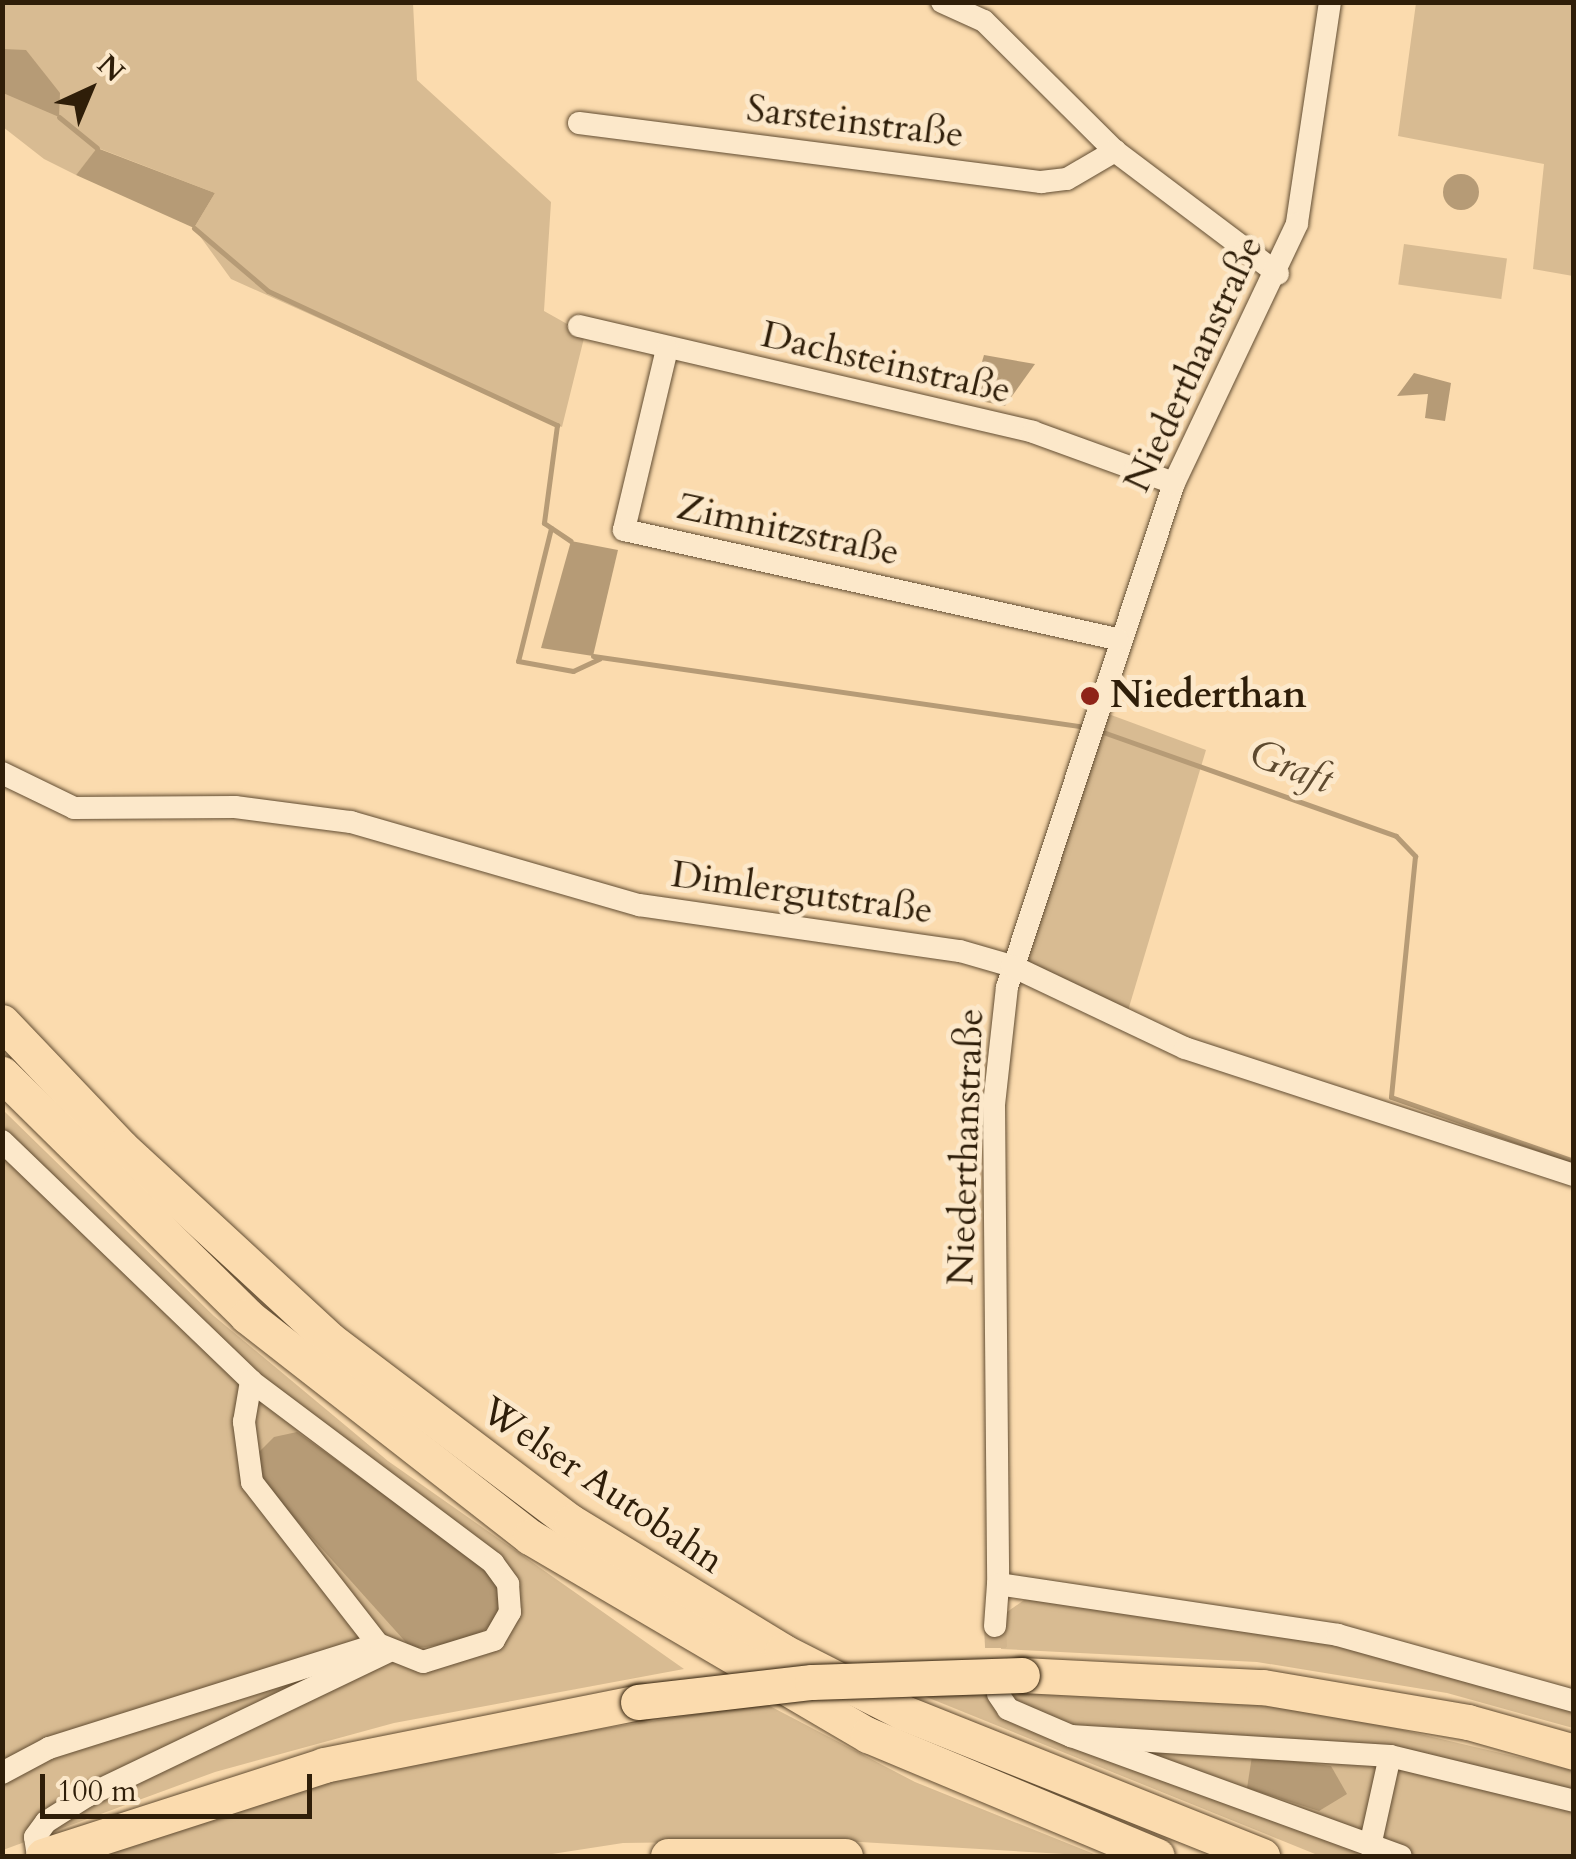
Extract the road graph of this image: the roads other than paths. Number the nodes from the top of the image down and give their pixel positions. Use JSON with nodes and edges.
{"nodes":[{"id":1,"x":942,"y":2,"type":"edge"},
{"id":2,"x":1330,"y":2,"type":"edge"},
{"id":3,"x":579,"y":123,"type":"dead end"},
{"id":4,"x":1115,"y":151,"type":"junction"},
{"id":5,"x":1278,"y":274,"type":"junction"},
{"id":6,"x":578,"y":326,"type":"dead end"},
{"id":7,"x":667,"y":349,"type":"junction"},
{"id":8,"x":1174,"y":483,"type":"junction"},
{"id":9,"x":1117,"y":639,"type":"junction"},
{"id":10,"x":2,"y":773,"type":"edge"},
{"id":11,"x":1012,"y":966,"type":"junction"},
{"id":12,"x":2,"y":1022,"type":"edge"},
{"id":13,"x":2,"y":1074,"type":"edge"},
{"id":14,"x":2,"y":1141,"type":"edge"},
{"id":15,"x":1574,"y":1174,"type":"edge"},
{"id":16,"x":252,"y":1380,"type":"junction"},
{"id":17,"x":998,"y":1584,"type":"junction"},
{"id":18,"x":996,"y":1626,"type":"tunnel mouth"},
{"id":19,"x":383,"y":1648,"type":"junction"},
{"id":20,"x":1010,"y":1685,"type":"junction"},
{"id":21,"x":1574,"y":1701,"type":"edge"},
{"id":22,"x":1071,"y":1736,"type":"junction"},
{"id":23,"x":1574,"y":1752,"type":"edge"},
{"id":24,"x":1390,"y":1756,"type":"junction"},
{"id":25,"x":2,"y":1773,"type":"edge"},
{"id":26,"x":1574,"y":1801,"type":"edge"},
{"id":27,"x":1370,"y":1846,"type":"junction"},
{"id":28,"x":40,"y":1856,"type":"edge"},
{"id":29,"x":668,"y":1856,"type":"edge"},
{"id":30,"x":845,"y":1856,"type":"edge"},
{"id":31,"x":1157,"y":1856,"type":"edge"},
{"id":32,"x":1262,"y":1856,"type":"edge"},
{"id":33,"x":1401,"y":1856,"type":"edge"}],
"edges":[{"from":1,"to":4,"type":"street"},
{"from":2,"to":5,"type":"street","name":"Niederthanstraße"},
{"from":3,"to":4,"type":"street","name":"Sarsteinstraße"},
{"from":4,"to":5,"type":"street"},
{"from":5,"to":8,"type":"street","name":"Niederthanstraße"},
{"from":6,"to":7,"type":"street","name":"Dachsteinstraße"},
{"from":7,"to":8,"type":"street","name":"Dachsteinstraße"},
{"from":7,"to":9,"type":"street","name":"Zimnitzstraße"},
{"from":8,"to":9,"type":"street","name":"Niederthanstraße"},
{"from":9,"to":11,"type":"street","name":"Niederthanstraße"},
{"from":10,"to":11,"type":"street","name":"Dimlergutstraße"},
{"from":11,"to":15,"type":"street","name":"Dimlergutstraße"},
{"from":11,"to":17,"type":"street","name":"Niederthanstraße"},
{"from":12,"to":32,"type":"highway","name":"Welser Autobahn"},
{"from":13,"to":31,"type":"highway","name":"Welser Autobahn"},
{"from":14,"to":16,"type":"street"},
{"from":16,"to":19,"type":"street"},
{"from":16,"to":19,"type":"street"},
{"from":17,"to":18,"type":"street","name":"Niederthanstraße"},
{"from":17,"to":21,"type":"street"},
{"from":19,"to":25,"type":"street"},
{"from":19,"to":28,"type":"street"},
{"from":20,"to":22,"type":"street"},
{"from":20,"to":23,"type":"highway"},
{"from":20,"to":28,"type":"highway","bridge":true},
{"from":22,"to":24,"type":"street"},
{"from":22,"to":27,"type":"street"},
{"from":24,"to":26,"type":"street"},
{"from":24,"to":27,"type":"street"},
{"from":27,"to":33,"type":"street"},
{"from":29,"to":30,"type":"highway"}]}
